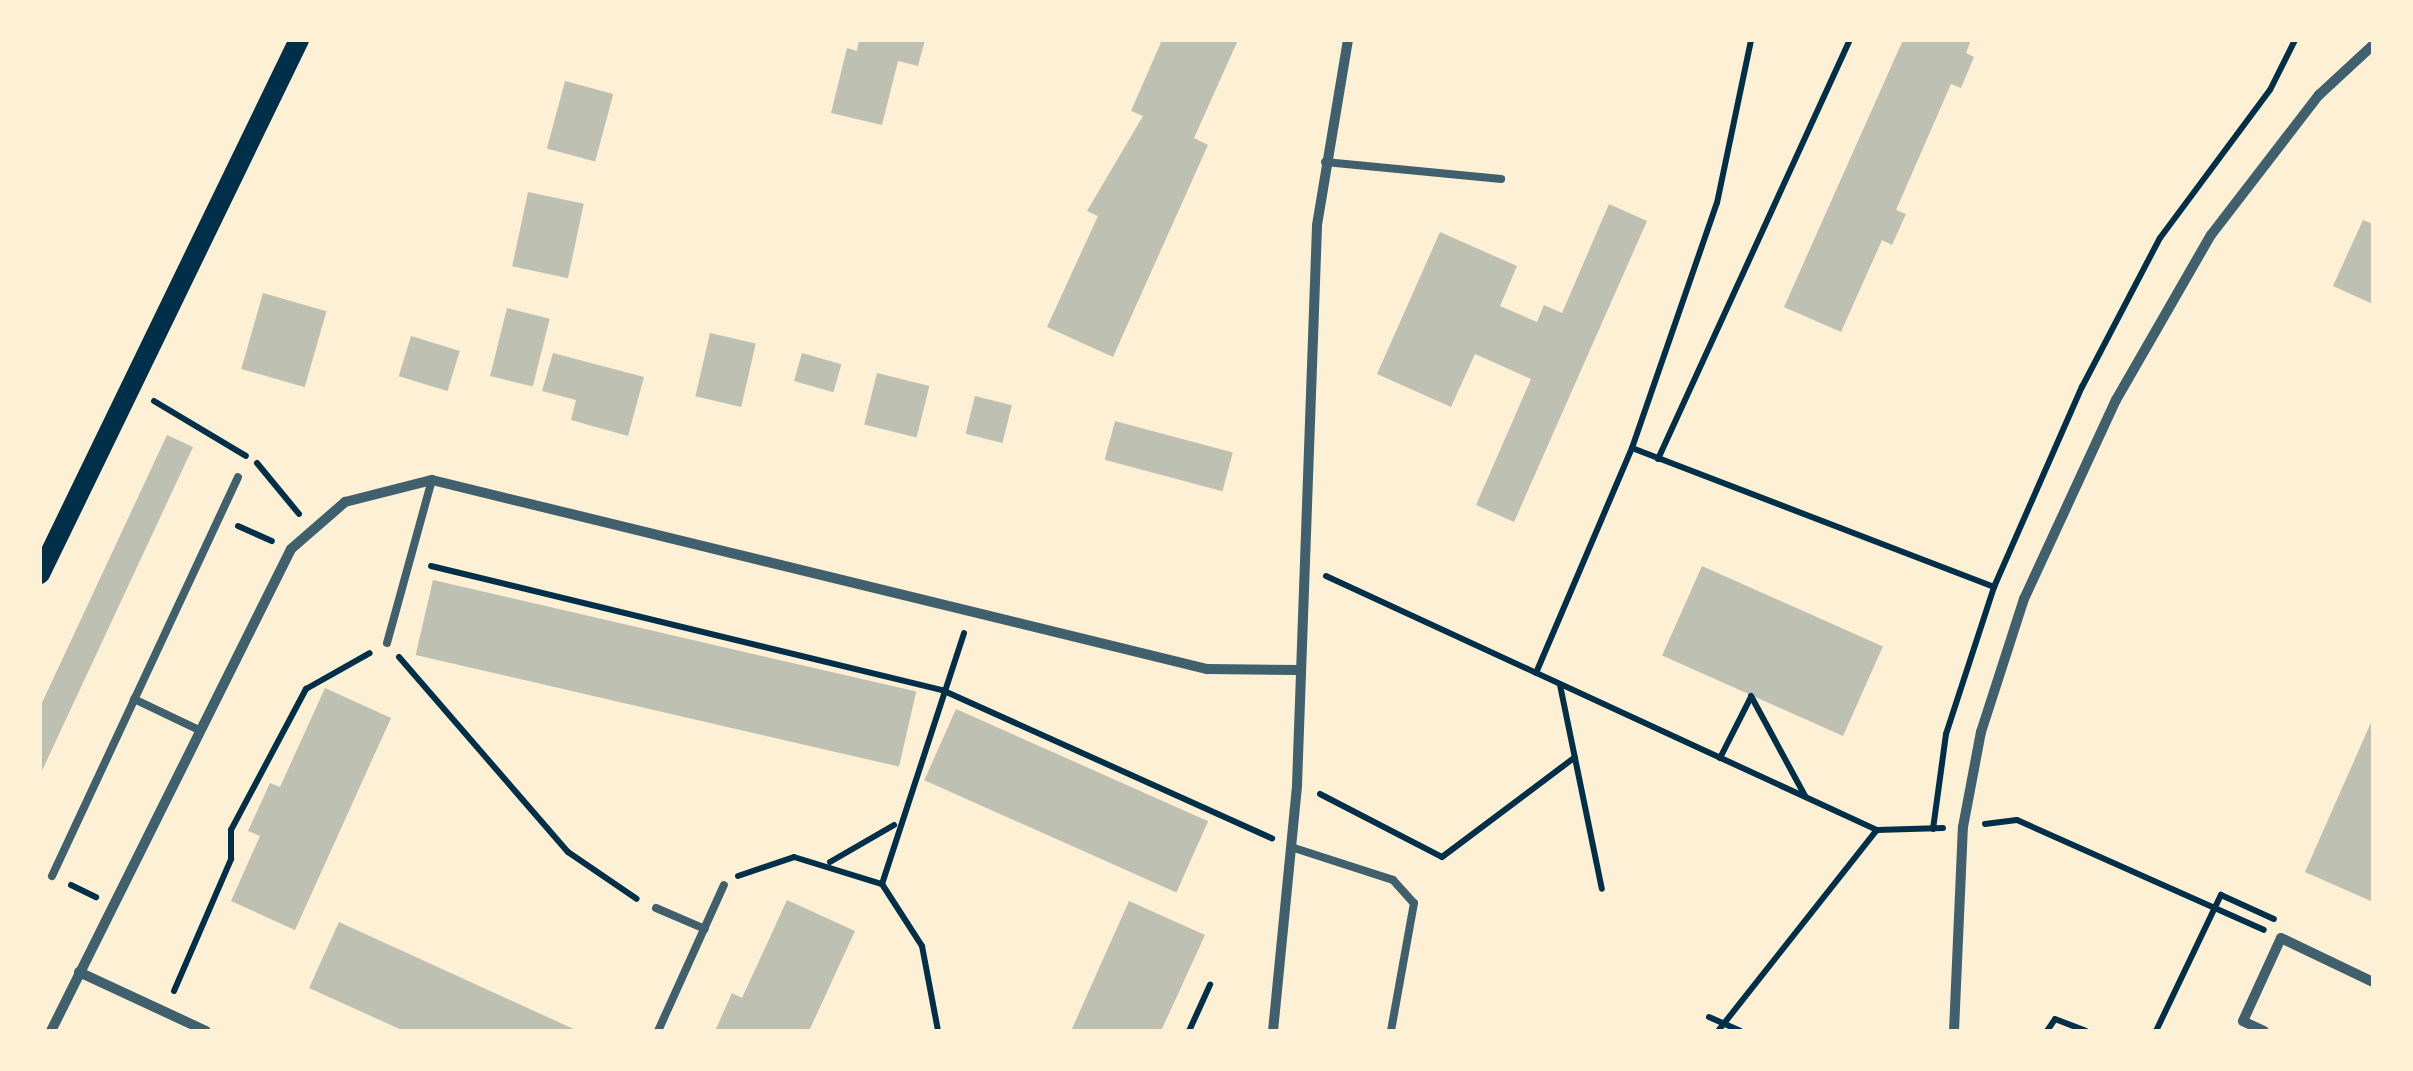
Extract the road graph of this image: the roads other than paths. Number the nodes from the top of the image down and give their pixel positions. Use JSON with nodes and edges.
{"nodes":[{"id":1,"x":299,"y":40,"type":"edge"},
{"id":2,"x":1348,"y":40,"type":"edge"},
{"id":3,"x":2373,"y":44,"type":"edge"},
{"id":4,"x":1325,"y":162,"type":"junction"},
{"id":5,"x":1501,"y":180,"type":"dead end"},
{"id":6,"x":238,"y":476,"type":"dead end"},
{"id":7,"x":432,"y":480,"type":"junction"},
{"id":8,"x":40,"y":574,"type":"edge"},
{"id":9,"x":386,"y":643,"type":"road end"},
{"id":10,"x":1298,"y":670,"type":"junction"},
{"id":11,"x":134,"y":699,"type":"junction"},
{"id":12,"x":198,"y":728,"type":"junction"},
{"id":13,"x":1291,"y":847,"type":"junction"},
{"id":14,"x":52,"y":876,"type":"road end"},
{"id":15,"x":724,"y":885,"type":"road end"},
{"id":16,"x":656,"y":908,"type":"road end"},
{"id":17,"x":705,"y":929,"type":"junction"},
{"id":18,"x":79,"y":972,"type":"junction"},
{"id":19,"x":2373,"y":982,"type":"edge"},
{"id":20,"x":51,"y":1031,"type":"edge"},
{"id":21,"x":206,"y":1031,"type":"edge"},
{"id":22,"x":658,"y":1031,"type":"edge"},
{"id":23,"x":1273,"y":1031,"type":"edge"},
{"id":24,"x":1391,"y":1031,"type":"edge"},
{"id":25,"x":1954,"y":1031,"type":"edge"},
{"id":26,"x":2264,"y":1031,"type":"edge"}],
"edges":[{"from":1,"to":8,"type":"main road"},
{"from":2,"to":4,"type":"street"},
{"from":3,"to":25,"type":"street"},
{"from":4,"to":5,"type":"lane"},
{"from":4,"to":10,"type":"street"},
{"from":6,"to":11,"type":"lane"},
{"from":7,"to":9,"type":"lane"},
{"from":7,"to":10,"type":"street"},
{"from":7,"to":12,"type":"street"},
{"from":10,"to":13,"type":"street"},
{"from":11,"to":12,"type":"lane"},
{"from":11,"to":14,"type":"lane"},
{"from":12,"to":18,"type":"street"},
{"from":13,"to":23,"type":"street"},
{"from":13,"to":24,"type":"lane"},
{"from":15,"to":17,"type":"lane"},
{"from":16,"to":17,"type":"lane"},
{"from":17,"to":22,"type":"lane"},
{"from":18,"to":20,"type":"street"},
{"from":18,"to":21,"type":"street"},
{"from":19,"to":26,"type":"street"}]}
